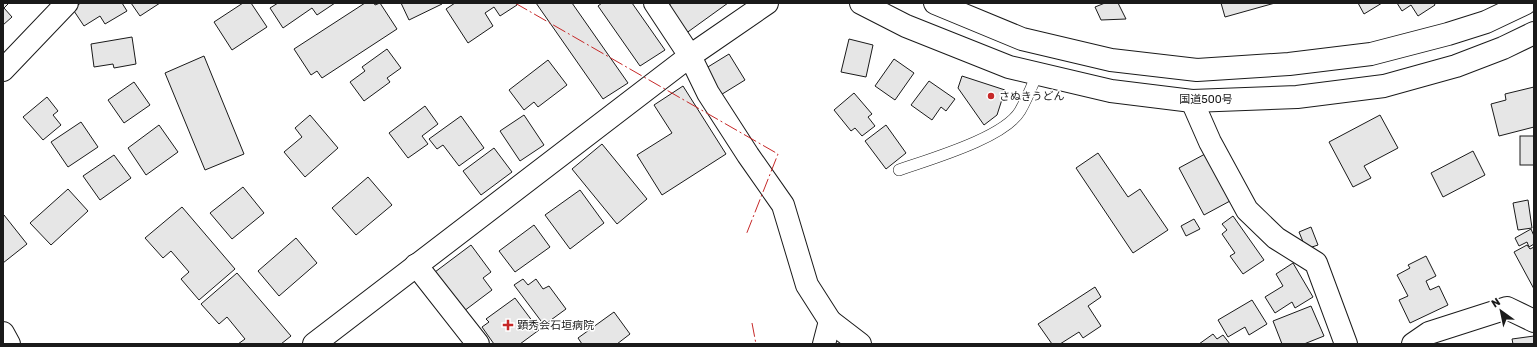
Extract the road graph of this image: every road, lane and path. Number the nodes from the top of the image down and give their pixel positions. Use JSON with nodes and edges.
{"nodes":[{"id":1,"x":67,"y":3,"type":"edge"},
{"id":2,"x":655,"y":3,"type":"edge"},
{"id":3,"x":767,"y":3,"type":"edge"},
{"id":4,"x":861,"y":3,"type":"edge"},
{"id":5,"x":935,"y":3,"type":"edge"},
{"id":6,"x":1526,"y":3,"type":"edge"},
{"id":7,"x":1534,"y":33,"type":"edge"},
{"id":8,"x":690,"y":56,"type":"junction"},
{"id":9,"x":3,"y":70,"type":"edge"},
{"id":10,"x":1037,"y":74,"type":"junction"},
{"id":11,"x":1192,"y":101,"type":"junction"},
{"id":12,"x":899,"y":170,"type":"dead end"},
{"id":13,"x":416,"y":266,"type":"junction"},
{"id":14,"x":830,"y":321,"type":"junction"},
{"id":15,"x":1534,"y":321,"type":"edge"},
{"id":16,"x":3,"y":333,"type":"edge"},
{"id":17,"x":9,"y":344,"type":"edge"},
{"id":18,"x":314,"y":344,"type":"edge"},
{"id":19,"x":478,"y":344,"type":"edge"},
{"id":20,"x":824,"y":344,"type":"edge"},
{"id":21,"x":860,"y":344,"type":"edge"},
{"id":22,"x":1346,"y":344,"type":"edge"},
{"id":23,"x":1413,"y":344,"type":"edge"}],
"edges":[{"from":1,"to":9,"type":"main road"},
{"from":2,"to":8,"type":"main road"},
{"from":3,"to":8,"type":"main road"},
{"from":4,"to":10,"type":"main road","name":"国道500号"},
{"from":5,"to":6,"type":"main road"},
{"from":7,"to":11,"type":"main road","name":"国道500号"},
{"from":8,"to":13,"type":"main road"},
{"from":8,"to":14,"type":"main road"},
{"from":10,"to":11,"type":"main road","name":"国道500号"},
{"from":10,"to":12,"type":"lane"},
{"from":11,"to":22,"type":"main road"},
{"from":13,"to":18,"type":"main road"},
{"from":13,"to":19,"type":"main road"},
{"from":14,"to":20,"type":"main road"},
{"from":14,"to":21,"type":"main road"},
{"from":15,"to":23,"type":"main road"},
{"from":16,"to":17,"type":"main road"}]}
